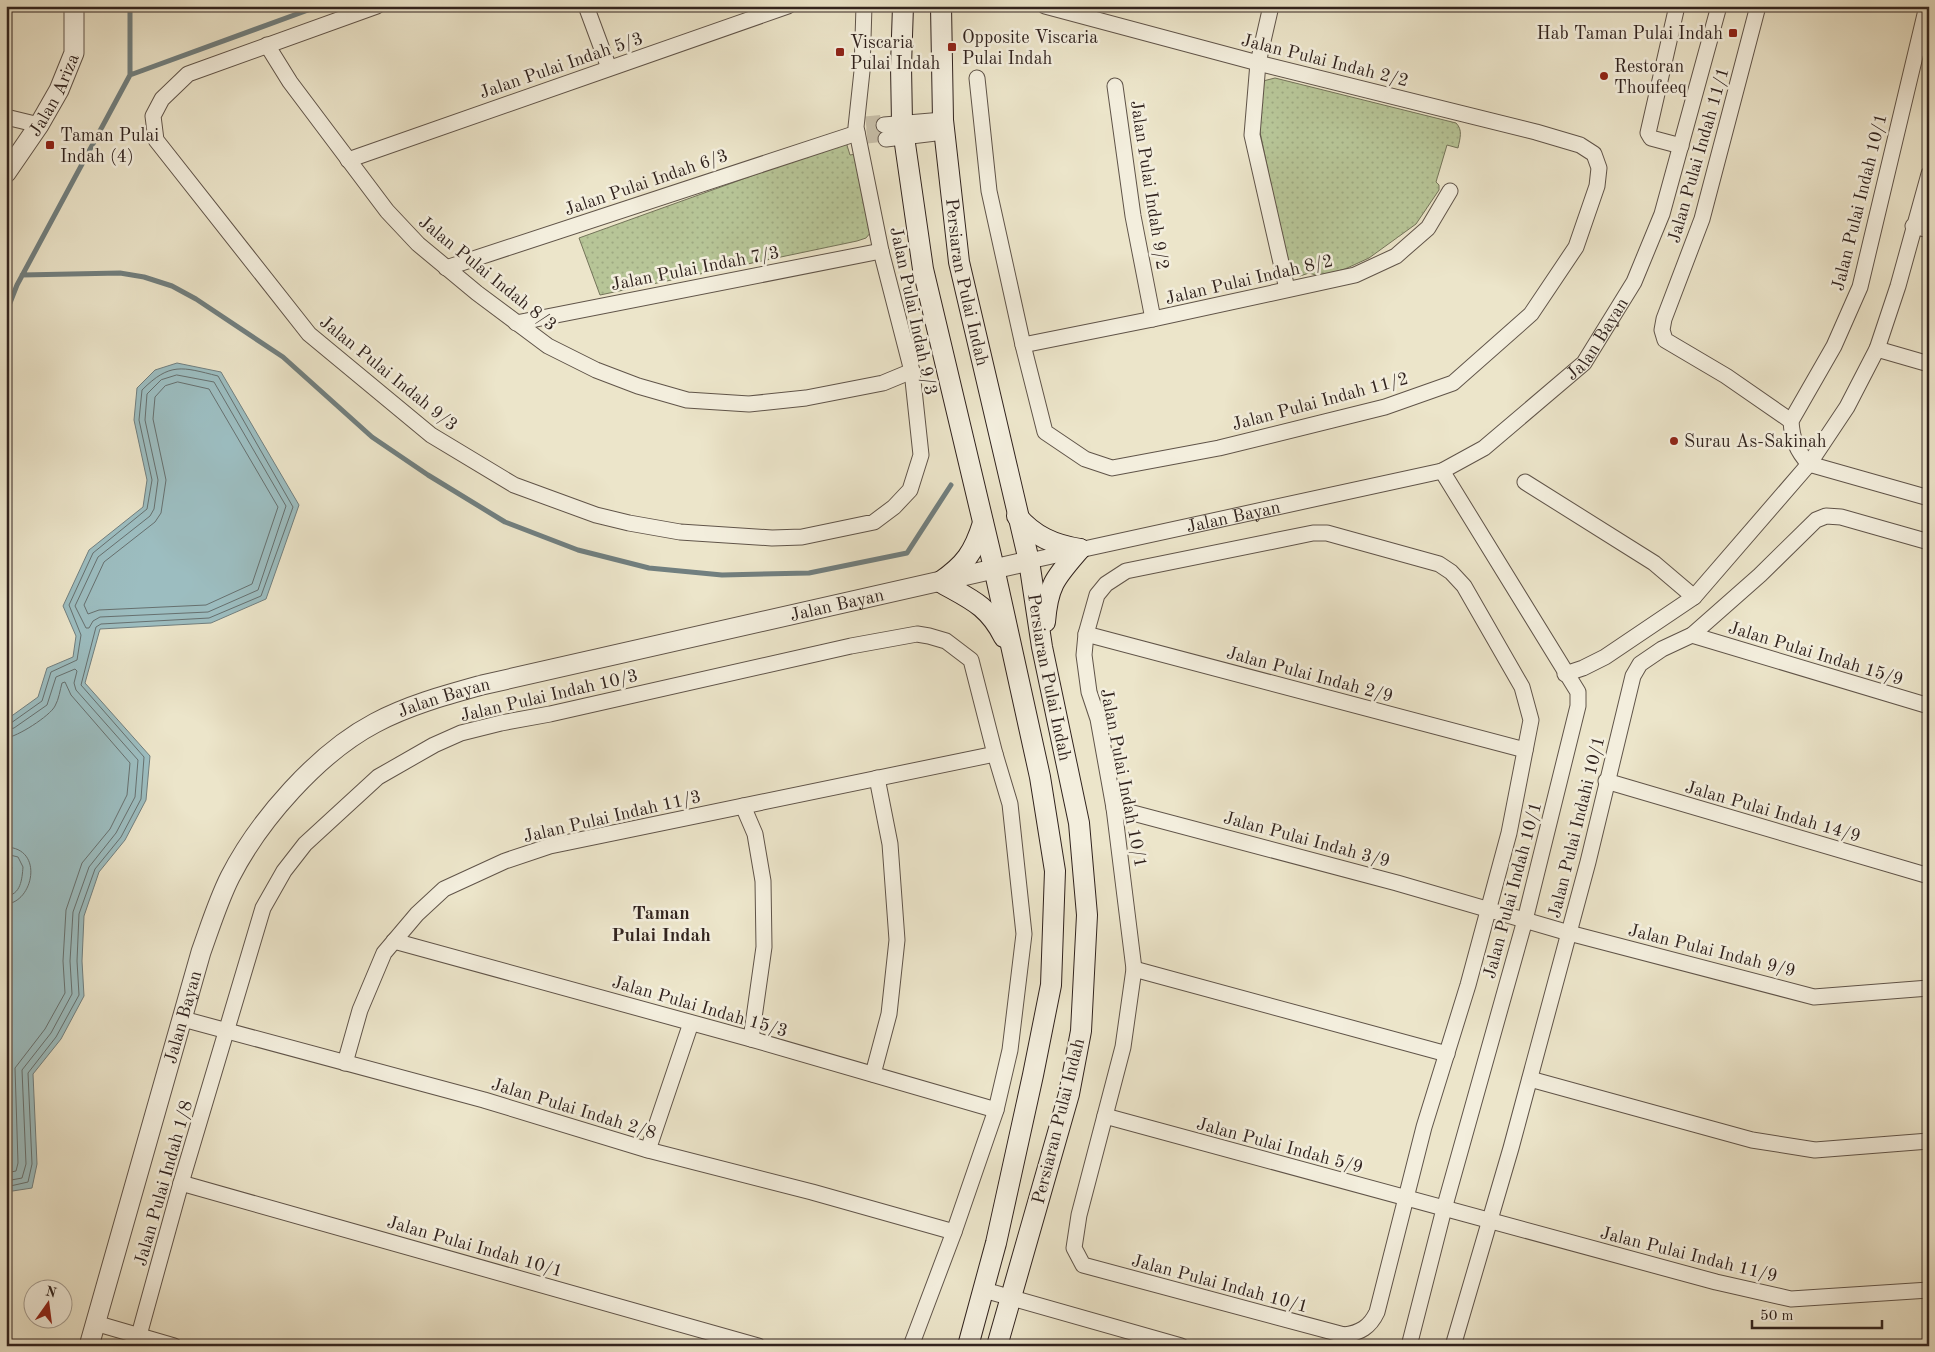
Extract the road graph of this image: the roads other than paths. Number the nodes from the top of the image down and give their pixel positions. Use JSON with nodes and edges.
{"nodes":[{"id":1,"x":74,"y":6,"type":"edge"},
{"id":2,"x":376,"y":6,"type":"edge"},
{"id":3,"x":586,"y":6,"type":"edge"},
{"id":4,"x":788,"y":6,"type":"edge"},
{"id":5,"x":864,"y":6,"type":"edge"},
{"id":6,"x":904,"y":6,"type":"edge"},
{"id":7,"x":940,"y":6,"type":"edge"},
{"id":8,"x":1045,"y":6,"type":"edge"},
{"id":9,"x":1271,"y":6,"type":"edge"},
{"id":10,"x":1677,"y":6,"type":"edge"},
{"id":11,"x":1719,"y":6,"type":"edge"},
{"id":12,"x":1758,"y":6,"type":"edge"},
{"id":13,"x":1927,"y":6,"type":"edge"},
{"id":14,"x":267,"y":45,"type":"junction"},
{"id":15,"x":1258,"y":64,"type":"junction"},
{"id":16,"x":609,"y":68,"type":"junction"},
{"id":17,"x":977,"y":78,"type":"dead end"},
{"id":18,"x":1115,"y":86,"type":"dead end"},
{"id":19,"x":6,"y":117,"type":"edge"},
{"id":20,"x":39,"y":125,"type":"junction"},
{"id":21,"x":944,"y":126,"type":"junction"},
{"id":22,"x":892,"y":130,"type":"junction"},
{"id":23,"x":863,"y":132,"type":"junction"},
{"id":24,"x":1681,"y":146,"type":"junction"},
{"id":25,"x":1594,"y":154,"type":"joint"},
{"id":26,"x":348,"y":160,"type":"junction"},
{"id":27,"x":6,"y":172,"type":"edge"},
{"id":28,"x":1929,"y":174,"type":"edge"},
{"id":29,"x":1450,"y":191,"type":"dead end"},
{"id":30,"x":1913,"y":226,"type":"junction"},
{"id":31,"x":1929,"y":230,"type":"edge"},
{"id":32,"x":881,"y":251,"type":"junction"},
{"id":33,"x":446,"y":268,"type":"junction"},
{"id":34,"x":1287,"y":289,"type":"junction"},
{"id":35,"x":1153,"y":319,"type":"junction"},
{"id":36,"x":516,"y":323,"type":"junction"},
{"id":37,"x":1023,"y":345,"type":"junction"},
{"id":38,"x":1877,"y":349,"type":"junction"},
{"id":39,"x":1929,"y":364,"type":"edge"},
{"id":40,"x":912,"y":371,"type":"junction"},
{"id":41,"x":1792,"y":421,"type":"junction"},
{"id":42,"x":1809,"y":464,"type":"junction"},
{"id":43,"x":1442,"y":471,"type":"junction"},
{"id":44,"x":1525,"y":482,"type":"dead end"},
{"id":45,"x":1929,"y":498,"type":"edge"},
{"id":46,"x":1017,"y":515,"type":"junction"},
{"id":47,"x":983,"y":522,"type":"junction"},
{"id":48,"x":1929,"y":542,"type":"edge"},
{"id":49,"x":1080,"y":549,"type":"junction"},
{"id":50,"x":1028,"y":561,"type":"junction"},
{"id":51,"x":994,"y":568,"type":"junction"},
{"id":52,"x":940,"y":582,"type":"junction"},
{"id":53,"x":1694,"y":597,"type":"junction"},
{"id":54,"x":1086,"y":634,"type":"junction"},
{"id":55,"x":1692,"y":635,"type":"junction"},
{"id":56,"x":1042,"y":647,"type":"junction"},
{"id":57,"x":1014,"y":656,"type":"junction"},
{"id":58,"x":1565,"y":674,"type":"junction"},
{"id":59,"x":1929,"y":706,"type":"edge"},
{"id":60,"x":1525,"y":750,"type":"junction"},
{"id":61,"x":995,"y":754,"type":"junction"},
{"id":62,"x":877,"y":778,"type":"junction"},
{"id":63,"x":1606,"y":781,"type":"junction"},
{"id":64,"x":743,"y":806,"type":"junction"},
{"id":65,"x":1114,"y":808,"type":"junction"},
{"id":66,"x":1929,"y":876,"type":"edge"},
{"id":67,"x":1489,"y":908,"type":"junction"},
{"id":68,"x":1525,"y":920,"type":"junction"},
{"id":69,"x":1569,"y":933,"type":"junction"},
{"id":70,"x":394,"y":941,"type":"junction"},
{"id":71,"x":1134,"y":969,"type":"junction"},
{"id":72,"x":1929,"y":988,"type":"edge"},
{"id":73,"x":183,"y":1019,"type":"junction"},
{"id":74,"x":691,"y":1023,"type":"junction"},
{"id":75,"x":225,"y":1031,"type":"junction"},
{"id":76,"x":751,"y":1039,"type":"junction"},
{"id":77,"x":1447,"y":1054,"type":"junction"},
{"id":78,"x":345,"y":1064,"type":"junction"},
{"id":79,"x":873,"y":1074,"type":"junction"},
{"id":80,"x":1530,"y":1079,"type":"junction"},
{"id":81,"x":996,"y":1110,"type":"junction"},
{"id":82,"x":1106,"y":1116,"type":"junction"},
{"id":83,"x":1929,"y":1141,"type":"edge"},
{"id":84,"x":648,"y":1150,"type":"junction"},
{"id":85,"x":181,"y":1183,"type":"junction"},
{"id":86,"x":1405,"y":1199,"type":"junction"},
{"id":87,"x":1444,"y":1209,"type":"junction"},
{"id":88,"x":1488,"y":1221,"type":"junction"},
{"id":89,"x":954,"y":1232,"type":"junction"},
{"id":90,"x":984,"y":1290,"type":"junction"},
{"id":91,"x":1929,"y":1290,"type":"edge"},
{"id":92,"x":1010,"y":1298,"type":"junction"},
{"id":93,"x":95,"y":1323,"type":"junction"},
{"id":94,"x":138,"y":1341,"type":"edge"},
{"id":95,"x":88,"y":1346,"type":"edge"},
{"id":96,"x":174,"y":1346,"type":"edge"},
{"id":97,"x":758,"y":1346,"type":"edge"},
{"id":98,"x":911,"y":1346,"type":"edge"},
{"id":99,"x":968,"y":1346,"type":"edge"},
{"id":100,"x":997,"y":1346,"type":"edge"},
{"id":101,"x":1181,"y":1346,"type":"edge"},
{"id":102,"x":1409,"y":1346,"type":"edge"},
{"id":103,"x":1453,"y":1346,"type":"edge"}],
"edges":[{"from":1,"to":20,"type":"street","name":"Jalan Ariza"},
{"from":2,"to":14,"type":"street"},
{"from":3,"to":16,"type":"street"},
{"from":4,"to":16,"type":"street","name":"Jalan Pulai Indah 5/3"},
{"from":5,"to":23,"type":"street","name":"Jalan Pulai Indah 9/3"},
{"from":6,"to":22,"type":"main road","name":"Persiaran Pulai Indah"},
{"from":7,"to":21,"type":"main road","name":"Persiaran Pulai Indah"},
{"from":8,"to":15,"type":"street","name":"Jalan Pulai Indah 2/2"},
{"from":9,"to":15,"type":"street"},
{"from":10,"to":24,"type":"street"},
{"from":11,"to":24,"type":"street","name":"Jalan Bayan"},
{"from":12,"to":41,"type":"street","name":"Jalan Pulai Indah 11/1"},
{"from":13,"to":41,"type":"street","name":"Jalan Pulai Indah 10/1"},
{"from":14,"to":26,"type":"street","name":"Jalan Pulai Indah 8/3"},
{"from":14,"to":40,"type":"street","name":"Jalan Pulai Indah 9/3"},
{"from":15,"to":25,"type":"street","name":"Jalan Pulai Indah 2/2"},
{"from":15,"to":34,"type":"street"},
{"from":16,"to":26,"type":"street","name":"Jalan Pulai Indah 5/3"},
{"from":17,"to":37,"type":"street","name":"Jalan Pulai Indah 11/2"},
{"from":18,"to":35,"type":"street","name":"Jalan Pulai Indah 9/2"},
{"from":19,"to":20,"type":"street"},
{"from":20,"to":27,"type":"street","name":"Jalan Ariza"},
{"from":21,"to":22,"type":"street"},
{"from":21,"to":46,"type":"main road","name":"Persiaran Pulai Indah"},
{"from":22,"to":47,"type":"main road","name":"Persiaran Pulai Indah"},
{"from":23,"to":32,"type":"street","name":"Jalan Pulai Indah 9/3"},
{"from":23,"to":33,"type":"street","name":"Jalan Pulai Indah 6/3"},
{"from":24,"to":43,"type":"street","name":"Jalan Bayan"},
{"from":25,"to":37,"type":"street","name":"Jalan Pulai Indah 11/2"},
{"from":26,"to":33,"type":"street","name":"Jalan Pulai Indah 8/3"},
{"from":28,"to":30,"type":"street"},
{"from":29,"to":34,"type":"street","name":"Jalan Pulai Indah 8/2"},
{"from":30,"to":31,"type":"street"},
{"from":30,"to":38,"type":"street"},
{"from":32,"to":36,"type":"street","name":"Jalan Pulai Indah 7/3"},
{"from":32,"to":40,"type":"street","name":"Jalan Pulai Indah 9/3"},
{"from":33,"to":36,"type":"street","name":"Jalan Pulai Indah 8/3"},
{"from":34,"to":35,"type":"street","name":"Jalan Pulai Indah 8/2"},
{"from":35,"to":37,"type":"street","name":"Jalan Pulai Indah 8/2"},
{"from":36,"to":40,"type":"street","name":"Jalan Pulai Indah 8/3"},
{"from":38,"to":39,"type":"street"},
{"from":38,"to":42,"type":"street"},
{"from":41,"to":42,"type":"street"},
{"from":42,"to":45,"type":"street"},
{"from":42,"to":53,"type":"street"},
{"from":43,"to":49,"type":"street","name":"Jalan Bayan"},
{"from":43,"to":58,"type":"street","name":"Jalan Pulai Indah 10/1"},
{"from":44,"to":53,"type":"street"},
{"from":46,"to":49,"type":"main road"},
{"from":46,"to":50,"type":"main road","name":"Persiaran Pulai Indah"},
{"from":47,"to":51,"type":"main road","name":"Persiaran Pulai Indah"},
{"from":47,"to":52,"type":"main road"},
{"from":48,"to":55,"type":"street","name":"Jalan Pulai Indahi 10/1"},
{"from":49,"to":50,"type":"street","name":"Jalan Bayan"},
{"from":49,"to":56,"type":"main road"},
{"from":50,"to":51,"type":"street","name":"Jalan Bayan"},
{"from":50,"to":56,"type":"main road","name":"Persiaran Pulai Indah"},
{"from":51,"to":52,"type":"street","name":"Jalan Bayan"},
{"from":51,"to":57,"type":"main road","name":"Persiaran Pulai Indah"},
{"from":52,"to":57,"type":"main road"},
{"from":52,"to":73,"type":"street","name":"Jalan Bayan"},
{"from":53,"to":58,"type":"street"},
{"from":54,"to":60,"type":"street","name":"Jalan Pulai Indah 2/9"},
{"from":54,"to":60,"type":"street","name":"Jalan Pulai Indah 10/1"},
{"from":54,"to":65,"type":"street","name":"Jalan Pulai Indah 10/1"},
{"from":55,"to":59,"type":"street","name":"Jalan Pulai Indah 15/9"},
{"from":55,"to":63,"type":"street","name":"Jalan Pulai Indahi 10/1"},
{"from":56,"to":92,"type":"main road","name":"Persiaran Pulai Indah"},
{"from":57,"to":90,"type":"main road","name":"Persiaran Pulai Indah"},
{"from":58,"to":68,"type":"street","name":"Jalan Pulai Indah 10/1"},
{"from":60,"to":67,"type":"street","name":"Jalan Pulai Indah 10/1"},
{"from":61,"to":62,"type":"street","name":"Jalan Pulai Indah 11/3"},
{"from":61,"to":75,"type":"street","name":"Jalan Pulai Indah 10/3"},
{"from":61,"to":81,"type":"street"},
{"from":62,"to":64,"type":"street","name":"Jalan Pulai Indah 11/3"},
{"from":62,"to":79,"type":"street"},
{"from":63,"to":66,"type":"street","name":"Jalan Pulai Indah 14/9"},
{"from":63,"to":69,"type":"street","name":"Jalan Pulai Indahi 10/1"},
{"from":64,"to":70,"type":"street","name":"Jalan Pulai Indah 11/3"},
{"from":64,"to":76,"type":"street"},
{"from":65,"to":67,"type":"street","name":"Jalan Pulai Indah 3/9"},
{"from":65,"to":71,"type":"street","name":"Jalan Pulai Indah 10/1"},
{"from":67,"to":68,"type":"street","name":"Jalan Pulai Indah 9/9"},
{"from":67,"to":77,"type":"street","name":"Jalan Pulai Indah 10/1"},
{"from":68,"to":69,"type":"street","name":"Jalan Pulai Indah 9/9"},
{"from":68,"to":87,"type":"street","name":"Jalan Pulai Indah 10/1"},
{"from":69,"to":72,"type":"street","name":"Jalan Pulai Indah 9/9"},
{"from":69,"to":80,"type":"street","name":"Jalan Pulai Indahi 10/1"},
{"from":70,"to":74,"type":"street","name":"Jalan Pulai Indah 15/3"},
{"from":70,"to":78,"type":"street","name":"Jalan Pulai Indah 11/3"},
{"from":71,"to":77,"type":"street"},
{"from":71,"to":82,"type":"street","name":"Jalan Pulai Indah 10/1"},
{"from":73,"to":75,"type":"street","name":"Jalan Pulai Indah 2/8"},
{"from":73,"to":93,"type":"street","name":"Jalan Bayan"},
{"from":74,"to":76,"type":"street","name":"Jalan Pulai Indah 15/3"},
{"from":74,"to":84,"type":"street"},
{"from":75,"to":78,"type":"street","name":"Jalan Pulai Indah 2/8"},
{"from":75,"to":85,"type":"street","name":"Jalan Pulai Indah 1/8"},
{"from":76,"to":79,"type":"street","name":"Jalan Pulai Indah 15/3"},
{"from":77,"to":86,"type":"street","name":"Jalan Pulai Indah 10/1"},
{"from":78,"to":84,"type":"street","name":"Jalan Pulai Indah 2/8"},
{"from":79,"to":81,"type":"street","name":"Jalan Pulai Indah 15/3"},
{"from":80,"to":83,"type":"street"},
{"from":80,"to":88,"type":"street","name":"Jalan Pulai Indahi 10/1"},
{"from":81,"to":89,"type":"street"},
{"from":82,"to":86,"type":"street","name":"Jalan Pulai Indah 5/9"},
{"from":82,"to":86,"type":"street","name":"Jalan Pulai Indah 10/1"},
{"from":84,"to":89,"type":"street","name":"Jalan Pulai Indah 2/8"},
{"from":85,"to":94,"type":"street","name":"Jalan Pulai Indah 1/8"},
{"from":85,"to":97,"type":"street","name":"Jalan Pulai Indah 10/1"},
{"from":86,"to":87,"type":"street","name":"Jalan Pulai Indah 5/9"},
{"from":87,"to":88,"type":"street","name":"Jalan Pulai Indah 11/9"},
{"from":87,"to":102,"type":"street","name":"Jalan Pulai Indah 10/1"},
{"from":88,"to":91,"type":"street","name":"Jalan Pulai Indah 11/9"},
{"from":88,"to":103,"type":"street","name":"Jalan Pulai Indahi 10/1"},
{"from":89,"to":98,"type":"street"},
{"from":90,"to":92,"type":"street"},
{"from":90,"to":99,"type":"main road","name":"Persiaran Pulai Indah"},
{"from":92,"to":100,"type":"main road","name":"Persiaran Pulai Indah"},
{"from":92,"to":101,"type":"street"},
{"from":93,"to":94,"type":"street"},
{"from":93,"to":95,"type":"street","name":"Jalan Bayan"},
{"from":94,"to":96,"type":"street"}]}
